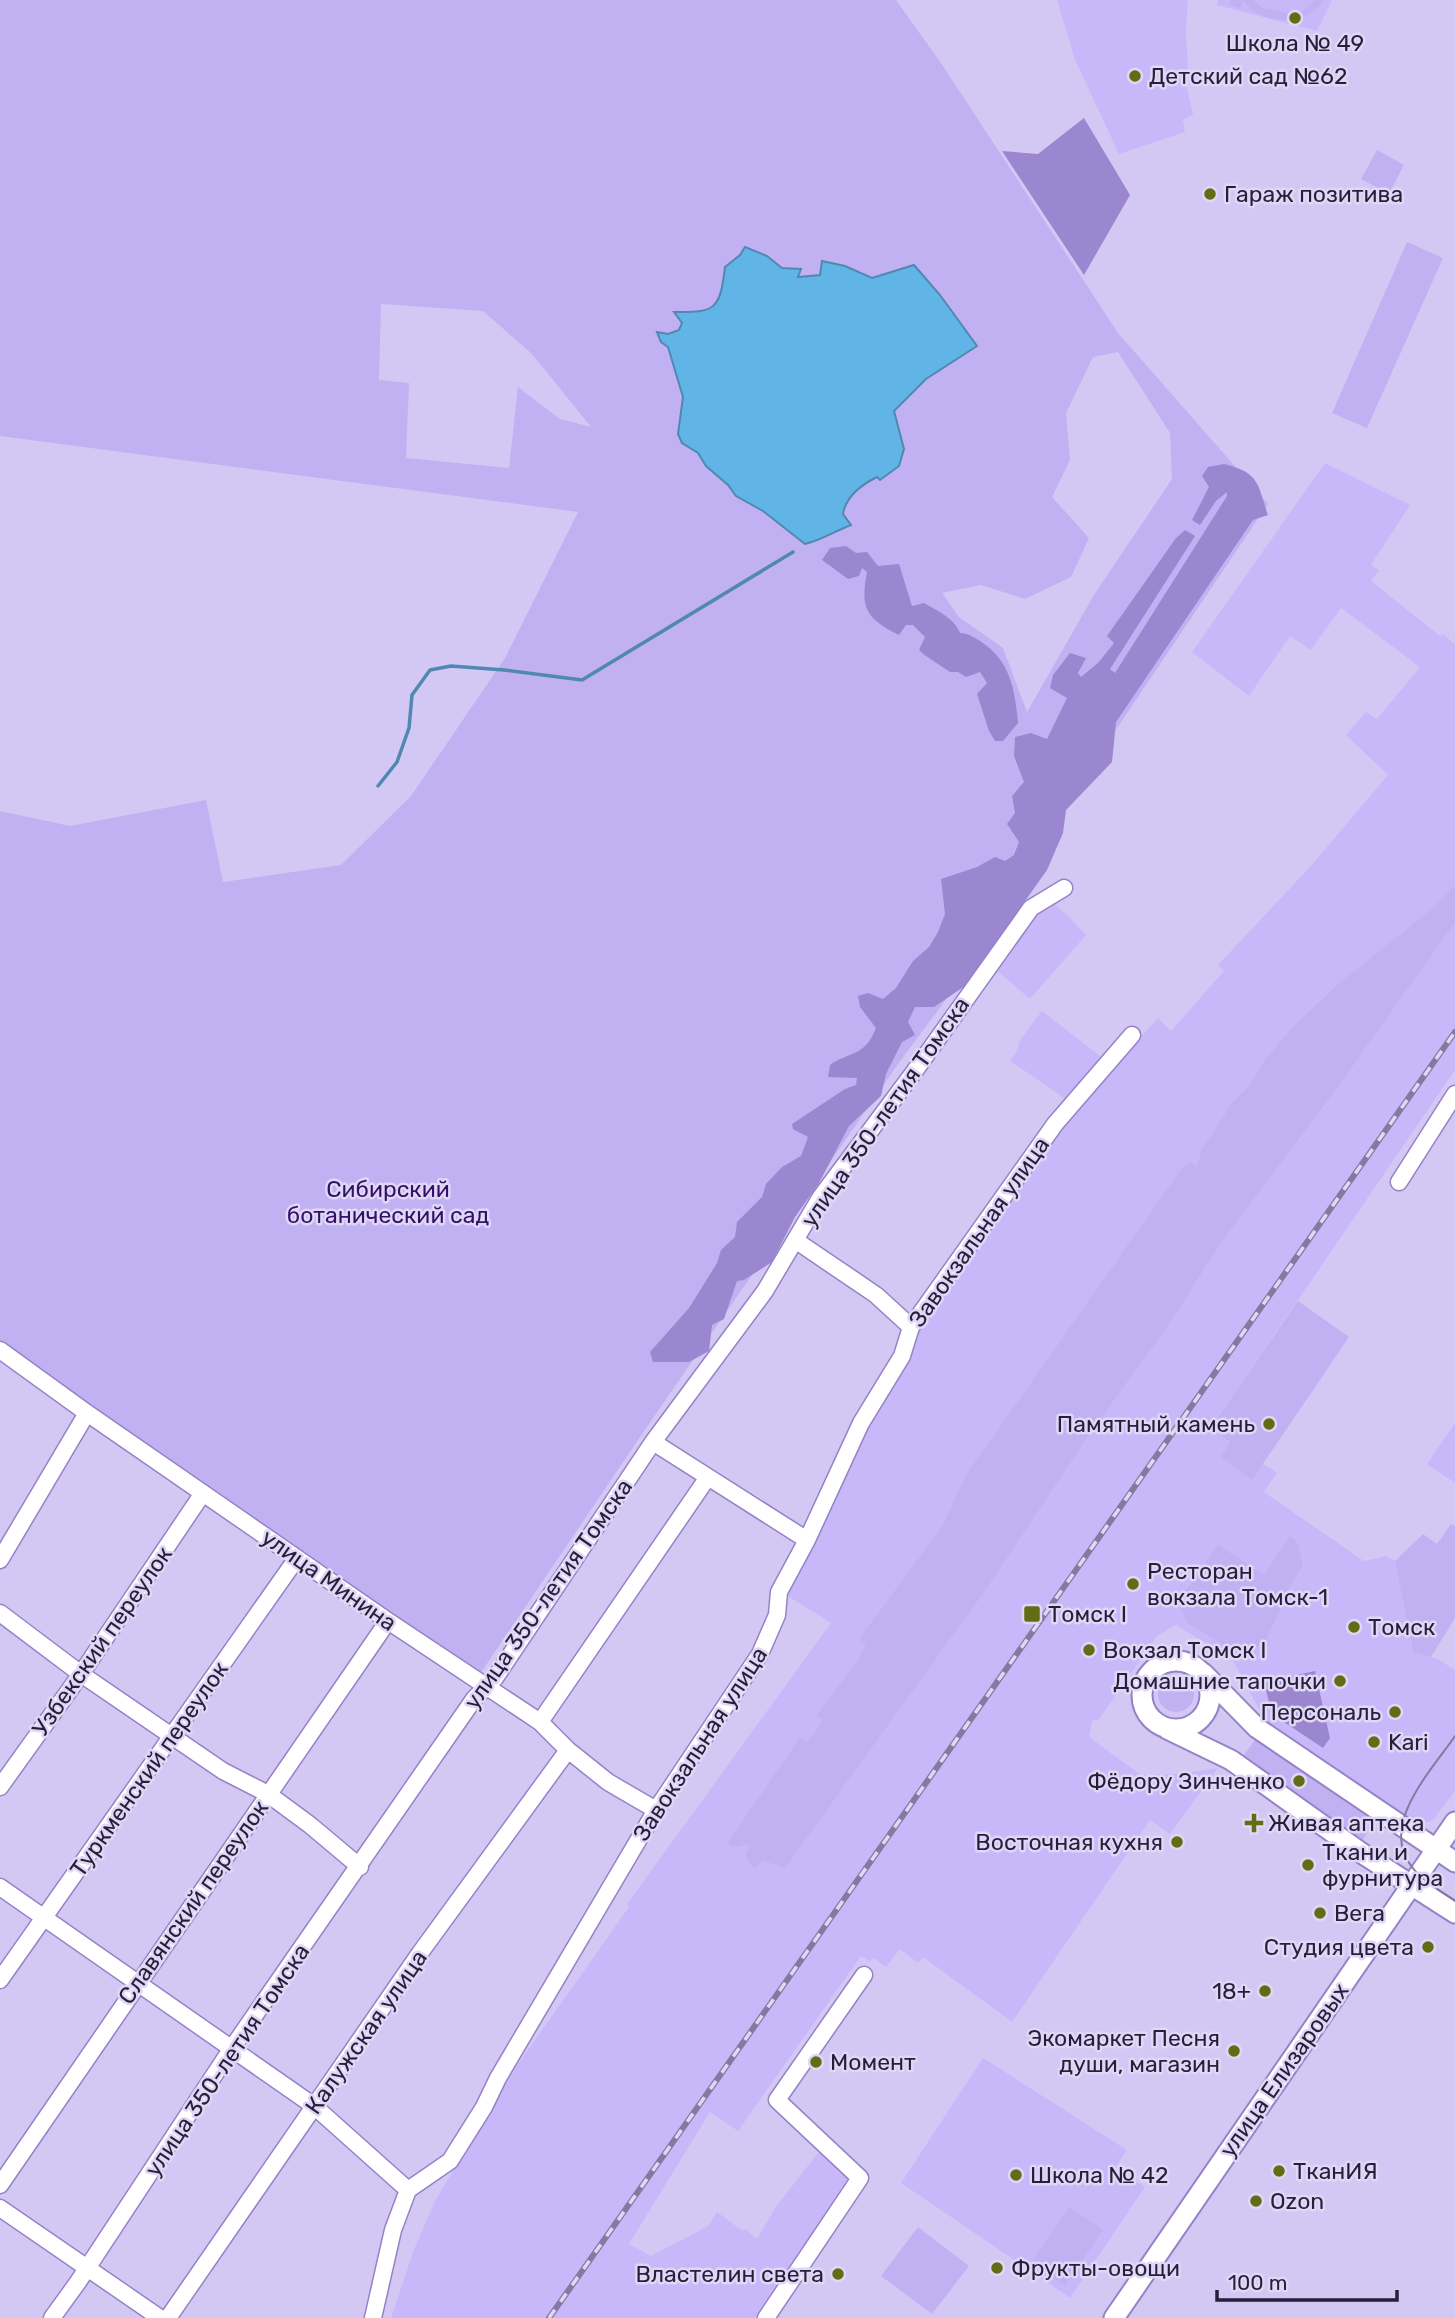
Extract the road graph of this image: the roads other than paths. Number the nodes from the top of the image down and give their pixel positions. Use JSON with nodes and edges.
{"nodes":[{"id":1,"x":1064,"y":888,"type":"dead end"},
{"id":2,"x":1132,"y":1035,"type":"dead end"},
{"id":3,"x":1455,"y":1094,"type":"edge"},
{"id":4,"x":1399,"y":1182,"type":"dead end"},
{"id":5,"x":795,"y":1240,"type":"junction"},
{"id":6,"x":911,"y":1326,"type":"junction"},
{"id":7,"x":0,"y":1350,"type":"edge"},
{"id":8,"x":87,"y":1413,"type":"junction"},
{"id":9,"x":653,"y":1442,"type":"junction"},
{"id":10,"x":708,"y":1477,"type":"junction"},
{"id":11,"x":203,"y":1493,"type":"junction"},
{"id":12,"x":807,"y":1540,"type":"junction"},
{"id":13,"x":298,"y":1558,"type":"junction"},
{"id":14,"x":0,"y":1560,"type":"edge"},
{"id":15,"x":0,"y":1613,"type":"edge"},
{"id":16,"x":388,"y":1621,"type":"junction"},
{"id":17,"x":1203,"y":1673,"type":"junction"},
{"id":18,"x":81,"y":1674,"type":"junction"},
{"id":19,"x":486,"y":1687,"type":"junction"},
{"id":20,"x":540,"y":1722,"type":"junction"},
{"id":21,"x":1167,"y":1729,"type":"junction"},
{"id":22,"x":172,"y":1736,"type":"junction"},
{"id":23,"x":568,"y":1750,"type":"junction"},
{"id":24,"x":0,"y":1787,"type":"edge"},
{"id":25,"x":268,"y":1794,"type":"junction"},
{"id":26,"x":656,"y":1810,"type":"junction"},
{"id":27,"x":1455,"y":1822,"type":"edge"},
{"id":28,"x":1436,"y":1849,"type":"junction"},
{"id":29,"x":1455,"y":1862,"type":"edge"},
{"id":30,"x":360,"y":1867,"type":"junction"},
{"id":31,"x":1412,"y":1885,"type":"junction"},
{"id":32,"x":0,"y":1887,"type":"edge"},
{"id":33,"x":1455,"y":1913,"type":"edge"},
{"id":34,"x":44,"y":1919,"type":"junction"},
{"id":35,"x":864,"y":1975,"type":"dead end"},
{"id":36,"x":0,"y":1980,"type":"edge"},
{"id":37,"x":137,"y":1983,"type":"junction"},
{"id":38,"x":232,"y":2048,"type":"junction"},
{"id":39,"x":314,"y":2106,"type":"junction"},
{"id":40,"x":0,"y":2185,"type":"edge"},
{"id":41,"x":408,"y":2190,"type":"junction"},
{"id":42,"x":0,"y":2208,"type":"edge"},
{"id":43,"x":86,"y":2269,"type":"junction"},
{"id":44,"x":52,"y":2318,"type":"edge"},
{"id":45,"x":160,"y":2318,"type":"edge"},
{"id":46,"x":168,"y":2318,"type":"edge"},
{"id":47,"x":373,"y":2318,"type":"edge"},
{"id":48,"x":766,"y":2318,"type":"edge"},
{"id":49,"x":1114,"y":2318,"type":"edge"}],
"edges":[{"from":1,"to":5,"type":"street","name":"улица 350-летия Томска"},
{"from":2,"to":6,"type":"street","name":"Завокзальная улица"},
{"from":3,"to":4,"type":"street"},
{"from":5,"to":6,"type":"street"},
{"from":5,"to":9,"type":"street","name":"улица 350-летия Томска"},
{"from":6,"to":12,"type":"street","name":"Завокзальная улица"},
{"from":7,"to":8,"type":"street","name":"улица Минина"},
{"from":8,"to":11,"type":"street","name":"улица Минина"},
{"from":8,"to":14,"type":"street"},
{"from":9,"to":10,"type":"street"},
{"from":9,"to":19,"type":"street","name":"улица 350-летия Томска"},
{"from":10,"to":12,"type":"street"},
{"from":10,"to":20,"type":"street"},
{"from":11,"to":13,"type":"street","name":"улица Минина"},
{"from":11,"to":18,"type":"street","name":"Узбекский переулок"},
{"from":12,"to":26,"type":"street","name":"Завокзальная улица"},
{"from":13,"to":16,"type":"street","name":"улица Минина"},
{"from":13,"to":22,"type":"street","name":"Туркменский переулок"},
{"from":15,"to":18,"type":"street"},
{"from":16,"to":19,"type":"street","name":"улица Минина"},
{"from":16,"to":25,"type":"street","name":"Славянский переулок"},
{"from":17,"to":21,"type":"main road"},
{"from":17,"to":21,"type":"main road"},
{"from":17,"to":28,"type":"main road"},
{"from":18,"to":22,"type":"street"},
{"from":18,"to":24,"type":"street","name":"Узбекский переулок"},
{"from":19,"to":20,"type":"street","name":"улица Минина"},
{"from":19,"to":30,"type":"street","name":"улица 350-летия Томска"},
{"from":20,"to":23,"type":"street","name":"улица Минина"},
{"from":21,"to":31,"type":"main road"},
{"from":22,"to":25,"type":"street"},
{"from":22,"to":34,"type":"street","name":"Туркменский переулок"},
{"from":23,"to":26,"type":"street","name":"улица Минина"},
{"from":23,"to":39,"type":"street","name":"Калужская улица"},
{"from":25,"to":30,"type":"street"},
{"from":25,"to":37,"type":"street","name":"Славянский переулок"},
{"from":26,"to":41,"type":"street","name":"Завокзальная улица"},
{"from":27,"to":28,"type":"main road","name":"улица Елизаровых"},
{"from":28,"to":29,"type":"main road"},
{"from":28,"to":31,"type":"main road","name":"улица Елизаровых"},
{"from":30,"to":38,"type":"street","name":"улица 350-летия Томска"},
{"from":31,"to":33,"type":"main road"},
{"from":31,"to":49,"type":"main road","name":"улица Елизаровых"},
{"from":32,"to":34,"type":"street"},
{"from":34,"to":36,"type":"street","name":"Туркменский переулок"},
{"from":34,"to":37,"type":"street"},
{"from":35,"to":48,"type":"street"},
{"from":37,"to":38,"type":"street"},
{"from":37,"to":40,"type":"street","name":"Славянский переулок"},
{"from":38,"to":39,"type":"street"},
{"from":38,"to":43,"type":"street","name":"улица 350-летия Томска"},
{"from":39,"to":41,"type":"street"},
{"from":39,"to":46,"type":"street","name":"Калужская улица"},
{"from":41,"to":47,"type":"street"},
{"from":42,"to":43,"type":"street"},
{"from":43,"to":44,"type":"street","name":"улица 350-летия Томска"},
{"from":43,"to":45,"type":"street"}]}
